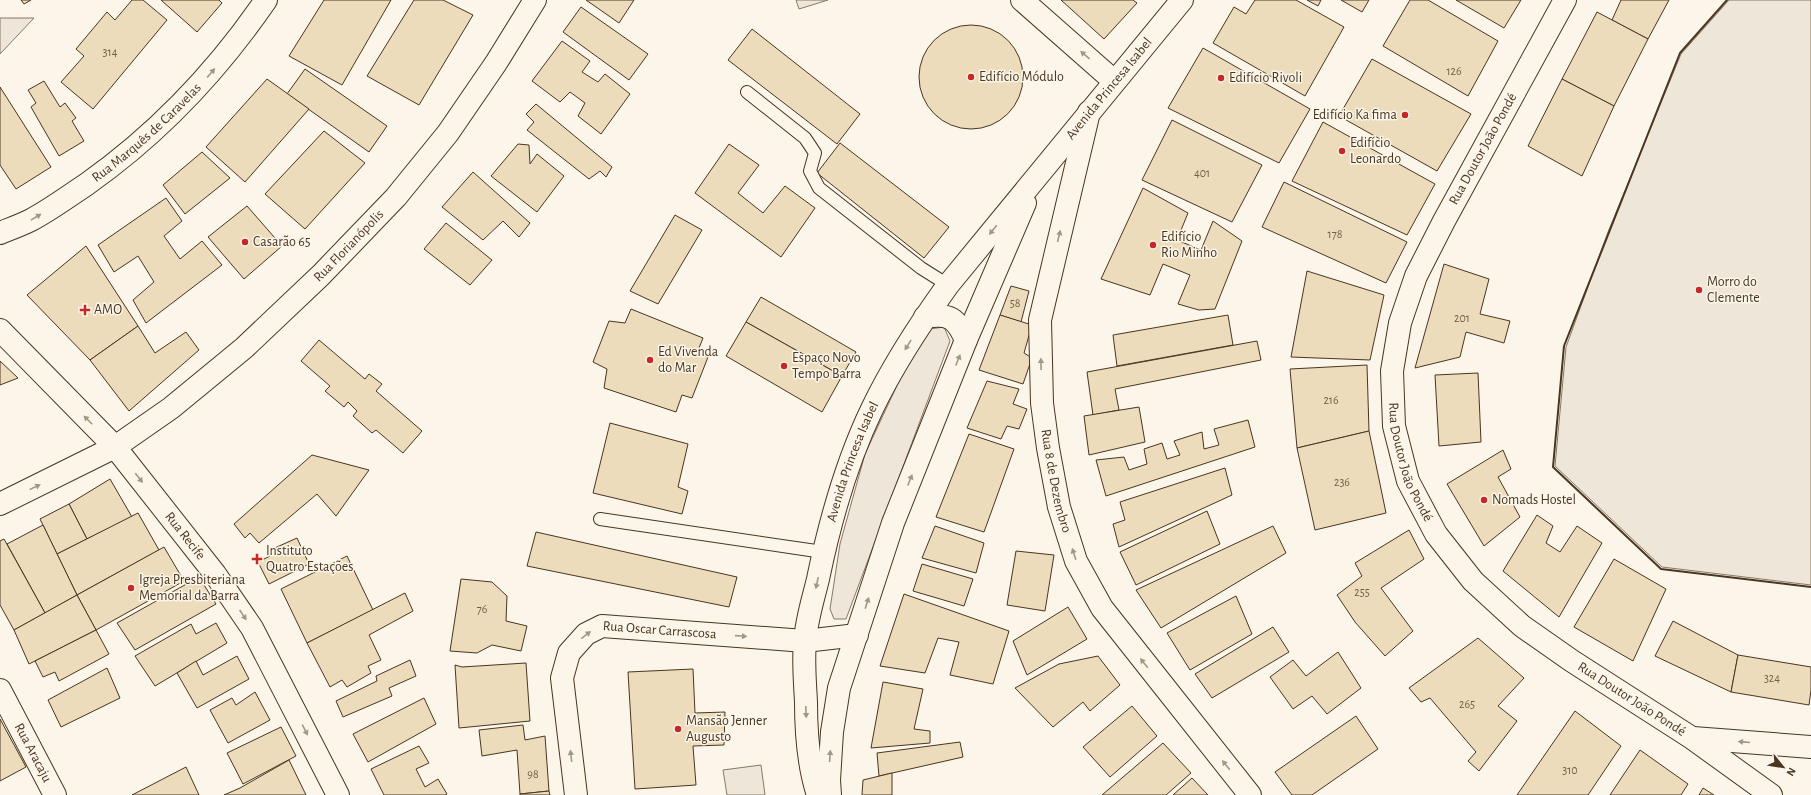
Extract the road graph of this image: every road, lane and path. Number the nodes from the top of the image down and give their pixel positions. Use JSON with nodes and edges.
{"nodes":[{"id":1,"x":266,"y":0,"type":"edge"},
{"id":2,"x":535,"y":0,"type":"edge"},
{"id":3,"x":1022,"y":0,"type":"edge"},
{"id":4,"x":1182,"y":0,"type":"edge"},
{"id":5,"x":1565,"y":0,"type":"edge"},
{"id":6,"x":1114,"y":81,"type":"junction"},
{"id":7,"x":747,"y":92,"type":"dead end"},
{"id":8,"x":1089,"y":112,"type":"junction"},
{"id":9,"x":1036,"y":178,"type":"junction"},
{"id":10,"x":0,"y":233,"type":"edge"},
{"id":11,"x":948,"y":285,"type":"junction"},
{"id":12,"x":925,"y":318,"type":"junction"},
{"id":13,"x":0,"y":330,"type":"edge"},
{"id":14,"x":966,"y":340,"type":"junction"},
{"id":15,"x":115,"y":447,"type":"junction"},
{"id":16,"x":0,"y":504,"type":"edge"},
{"id":17,"x":600,"y":519,"type":"dead end"},
{"id":18,"x":823,"y":552,"type":"junction"},
{"id":19,"x":857,"y":635,"type":"junction"},
{"id":20,"x":805,"y":641,"type":"junction"},
{"id":21,"x":0,"y":690,"type":"edge"},
{"id":22,"x":1692,"y":738,"type":"junction"},
{"id":23,"x":1811,"y":747,"type":"edge"},
{"id":24,"x":55,"y":795,"type":"edge"},
{"id":25,"x":338,"y":795,"type":"edge"},
{"id":26,"x":576,"y":795,"type":"edge"},
{"id":27,"x":818,"y":795,"type":"edge"},
{"id":28,"x":830,"y":795,"type":"edge"},
{"id":29,"x":1250,"y":795,"type":"edge"},
{"id":30,"x":1771,"y":795,"type":"edge"}],
"edges":[{"from":10,"to":1,"type":"street","name":"Rua Marquês de Caravelas","one_way":true},
{"from":2,"to":15,"type":"street","name":"Rua Florianópolis"},
{"from":6,"to":3,"type":"street","one_way":true},
{"from":4,"to":6,"type":"street","name":"Avenida Princesa Isabel"},
{"from":5,"to":22,"type":"street","name":"Rua Doutor João Pondé"},
{"from":6,"to":8,"type":"street","name":"Avenida Princesa Isabel"},
{"from":7,"to":11,"type":"lane"},
{"from":8,"to":9,"type":"street","name":"Avenida Princesa Isabel"},
{"from":29,"to":8,"type":"street","name":"Rua 8 de Dezembro","one_way":true},
{"from":9,"to":11,"type":"street","name":"Avenida Princesa Isabel","one_way":true},
{"from":9,"to":14,"type":"street","name":"Avenida Princesa Isabel"},
{"from":11,"to":12,"type":"street","name":"Avenida Princesa Isabel"},
{"from":12,"to":14,"type":"street"},
{"from":12,"to":18,"type":"street","name":"Avenida Princesa Isabel","one_way":true},
{"from":15,"to":13,"type":"street","name":"Rua Recife","one_way":true},
{"from":19,"to":14,"type":"street","name":"Avenida Princesa Isabel","one_way":true},
{"from":16,"to":15,"type":"street","name":"Rua Florianópolis","one_way":true},
{"from":15,"to":25,"type":"street","name":"Rua Recife","one_way":true},
{"from":17,"to":18,"type":"lane"},
{"from":18,"to":20,"type":"street","name":"Avenida Princesa Isabel","one_way":true},
{"from":19,"to":20,"type":"street","name":"Rua Oscar Carrascosa"},
{"from":28,"to":19,"type":"street","name":"Avenida Princesa Isabel","one_way":true},
{"from":26,"to":20,"type":"street","name":"Rua Oscar Carrascosa","one_way":true},
{"from":20,"to":27,"type":"street","name":"Avenida Princesa Isabel","one_way":true},
{"from":21,"to":24,"type":"street","name":"Rua Aracaju"},
{"from":23,"to":22,"type":"street","one_way":true},
{"from":22,"to":30,"type":"street","name":"Rua Doutor João Pondé"}]}
